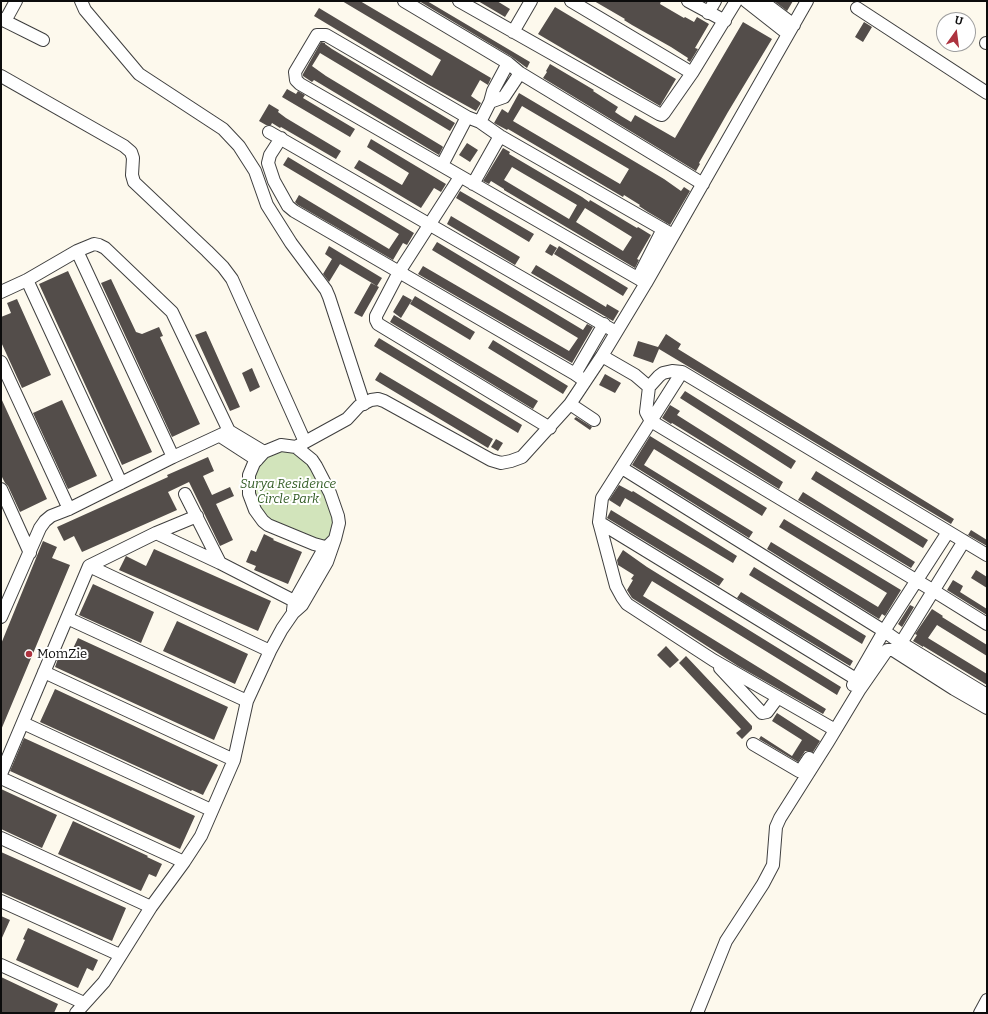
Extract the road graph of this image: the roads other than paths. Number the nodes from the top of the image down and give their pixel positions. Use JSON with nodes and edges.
{"nodes":[{"id":1,"x":16,"y":1,"type":"edge"},
{"id":2,"x":81,"y":1,"type":"edge"},
{"id":3,"x":404,"y":1,"type":"edge"},
{"id":4,"x":459,"y":1,"type":"edge"},
{"id":5,"x":531,"y":1,"type":"edge"},
{"id":6,"x":571,"y":1,"type":"edge"},
{"id":7,"x":688,"y":1,"type":"edge"},
{"id":8,"x":715,"y":1,"type":"edge"},
{"id":9,"x":736,"y":1,"type":"edge"},
{"id":10,"x":746,"y":1,"type":"edge"},
{"id":11,"x":762,"y":1,"type":"edge"},
{"id":12,"x":807,"y":1,"type":"edge"},
{"id":13,"x":857,"y":8,"type":"dead end"},
{"id":14,"x":708,"y":13,"type":"junction"},
{"id":15,"x":3,"y":20,"type":"edge"},
{"id":16,"x":725,"y":20,"type":"junction"},
{"id":17,"x":791,"y":30,"type":"junction"},
{"id":18,"x":514,"y":32,"type":"junction"},
{"id":19,"x":42,"y":40,"type":"dead end"},
{"id":20,"x":508,"y":63,"type":"junction"},
{"id":21,"x":520,"y":73,"type":"junction"},
{"id":22,"x":692,"y":73,"type":"junction"},
{"id":23,"x":1,"y":76,"type":"edge"},
{"id":24,"x":987,"y":92,"type":"edge"},
{"id":25,"x":490,"y":102,"type":"junction"},
{"id":26,"x":467,"y":117,"type":"junction"},
{"id":27,"x":480,"y":122,"type":"junction"},
{"id":28,"x":269,"y":132,"type":"dead end"},
{"id":29,"x":500,"y":136,"type":"junction"},
{"id":30,"x":281,"y":138,"type":"junction"},
{"id":31,"x":442,"y":165,"type":"junction"},
{"id":32,"x":460,"y":177,"type":"junction"},
{"id":33,"x":473,"y":184,"type":"junction"},
{"id":34,"x":703,"y":184,"type":"junction"},
{"id":35,"x":431,"y":224,"type":"junction"},
{"id":36,"x":668,"y":232,"type":"junction"},
{"id":37,"x":77,"y":251,"type":"junction"},
{"id":38,"x":399,"y":272,"type":"junction"},
{"id":39,"x":27,"y":280,"type":"junction"},
{"id":40,"x":642,"y":281,"type":"junction"},
{"id":41,"x":1,"y":292,"type":"edge"},
{"id":42,"x":604,"y":324,"type":"junction"},
{"id":43,"x":616,"y":332,"type":"junction"},
{"id":44,"x":602,"y":356,"type":"junction"},
{"id":45,"x":1,"y":362,"type":"edge"},
{"id":46,"x":682,"y":372,"type":"junction"},
{"id":47,"x":575,"y":374,"type":"junction"},
{"id":48,"x":586,"y":381,"type":"junction"},
{"id":49,"x":649,"y":387,"type":"junction"},
{"id":50,"x":570,"y":404,"type":"junction"},
{"id":51,"x":362,"y":405,"type":"junction"},
{"id":52,"x":594,"y":420,"type":"dead end"},
{"id":53,"x":651,"y":421,"type":"junction"},
{"id":54,"x":550,"y":428,"type":"junction"},
{"id":55,"x":224,"y":434,"type":"junction"},
{"id":56,"x":301,"y":444,"type":"junction"},
{"id":57,"x":261,"y":456,"type":"junction"},
{"id":58,"x":173,"y":457,"type":"junction"},
{"id":59,"x":622,"y":468,"type":"junction"},
{"id":60,"x":121,"y":483,"type":"junction"},
{"id":61,"x":1,"y":489,"type":"edge"},
{"id":62,"x":185,"y":494,"type":"dead end"},
{"id":63,"x":69,"y":509,"type":"junction"},
{"id":64,"x":197,"y":516,"type":"junction"},
{"id":65,"x":599,"y":522,"type":"junction"},
{"id":66,"x":948,"y":532,"type":"junction"},
{"id":67,"x":156,"y":533,"type":"junction"},
{"id":68,"x":964,"y":541,"type":"junction"},
{"id":69,"x":30,"y":553,"type":"junction"},
{"id":70,"x":324,"y":553,"type":"junction"},
{"id":71,"x":987,"y":555,"type":"edge"},
{"id":72,"x":220,"y":563,"type":"junction"},
{"id":73,"x":89,"y":566,"type":"junction"},
{"id":74,"x":917,"y":581,"type":"junction"},
{"id":75,"x":934,"y":591,"type":"junction"},
{"id":76,"x":296,"y":607,"type":"junction"},
{"id":77,"x":1,"y":617,"type":"edge"},
{"id":78,"x":67,"y":618,"type":"junction"},
{"id":79,"x":987,"y":624,"type":"edge"},
{"id":80,"x":884,"y":631,"type":"junction"},
{"id":81,"x":901,"y":643,"type":"junction"},
{"id":82,"x":270,"y":651,"type":"junction"},
{"id":83,"x":713,"y":660,"type":"junction"},
{"id":84,"x":44,"y":672,"type":"junction"},
{"id":85,"x":856,"y":679,"type":"junction"},
{"id":86,"x":987,"y":695,"type":"edge"},
{"id":87,"x":778,"y":696,"type":"junction"},
{"id":88,"x":247,"y":701,"type":"junction"},
{"id":89,"x":987,"y":708,"type":"edge"},
{"id":90,"x":22,"y":723,"type":"junction"},
{"id":91,"x":830,"y":727,"type":"junction"},
{"id":92,"x":753,"y":744,"type":"dead end"},
{"id":93,"x":234,"y":760,"type":"junction"},
{"id":94,"x":1,"y":774,"type":"edge"},
{"id":95,"x":1,"y":778,"type":"edge"},
{"id":96,"x":211,"y":810,"type":"junction"},
{"id":97,"x":1,"y":838,"type":"edge"},
{"id":98,"x":184,"y":862,"type":"junction"},
{"id":99,"x":1,"y":901,"type":"edge"},
{"id":100,"x":151,"y":907,"type":"junction"},
{"id":101,"x":120,"y":955,"type":"junction"},
{"id":102,"x":1,"y":965,"type":"edge"},
{"id":103,"x":987,"y":1000,"type":"edge"},
{"id":104,"x":84,"y":1003,"type":"junction"},
{"id":105,"x":76,"y":1013,"type":"edge"},
{"id":106,"x":697,"y":1013,"type":"edge"},
{"id":107,"x":980,"y":1013,"type":"edge"}],
"edges":[{"from":1,"to":15,"type":"street"},
{"from":2,"to":51,"type":"street"},
{"from":3,"to":20,"type":"street"},
{"from":4,"to":18,"type":"street"},
{"from":5,"to":18,"type":"street"},
{"from":6,"to":22,"type":"street"},
{"from":7,"to":14,"type":"street"},
{"from":8,"to":14,"type":"street"},
{"from":9,"to":16,"type":"street"},
{"from":10,"to":17,"type":"street"},
{"from":11,"to":17,"type":"street"},
{"from":12,"to":17,"type":"street"},
{"from":13,"to":24,"type":"street"},
{"from":14,"to":16,"type":"street"},
{"from":15,"to":19,"type":"street"},
{"from":16,"to":22,"type":"street"},
{"from":17,"to":34,"type":"street"},
{"from":18,"to":22,"type":"street"},
{"from":20,"to":21,"type":"street"},
{"from":20,"to":25,"type":"street"},
{"from":21,"to":25,"type":"street"},
{"from":21,"to":34,"type":"street"},
{"from":23,"to":56,"type":"street"},
{"from":25,"to":27,"type":"street"},
{"from":26,"to":27,"type":"street"},
{"from":26,"to":31,"type":"street"},
{"from":26,"to":31,"type":"street"},
{"from":27,"to":29,"type":"street"},
{"from":28,"to":30,"type":"street"},
{"from":29,"to":33,"type":"street"},
{"from":29,"to":36,"type":"street"},
{"from":30,"to":35,"type":"street"},
{"from":30,"to":38,"type":"street"},
{"from":31,"to":32,"type":"street"},
{"from":32,"to":33,"type":"street"},
{"from":32,"to":35,"type":"street"},
{"from":33,"to":40,"type":"street"},
{"from":34,"to":36,"type":"street"},
{"from":35,"to":38,"type":"street"},
{"from":35,"to":42,"type":"street"},
{"from":36,"to":40,"type":"street"},
{"from":37,"to":39,"type":"street"},
{"from":37,"to":55,"type":"street"},
{"from":37,"to":58,"type":"street"},
{"from":38,"to":47,"type":"street"},
{"from":38,"to":54,"type":"street"},
{"from":39,"to":41,"type":"street"},
{"from":39,"to":60,"type":"street"},
{"from":40,"to":43,"type":"street"},
{"from":42,"to":43,"type":"street"},
{"from":42,"to":47,"type":"street"},
{"from":43,"to":44,"type":"street"},
{"from":44,"to":48,"type":"street"},
{"from":44,"to":49,"type":"street"},
{"from":45,"to":63,"type":"street"},
{"from":46,"to":49,"type":"street"},
{"from":46,"to":53,"type":"street"},
{"from":46,"to":66,"type":"street"},
{"from":47,"to":48,"type":"street"},
{"from":48,"to":50,"type":"street"},
{"from":49,"to":53,"type":"street"},
{"from":50,"to":52,"type":"street"},
{"from":50,"to":54,"type":"street"},
{"from":51,"to":54,"type":"street"},
{"from":51,"to":56,"type":"street"},
{"from":53,"to":59,"type":"street"},
{"from":53,"to":74,"type":"street"},
{"from":55,"to":57,"type":"street"},
{"from":55,"to":58,"type":"street"},
{"from":56,"to":57,"type":"street"},
{"from":56,"to":70,"type":"street"},
{"from":57,"to":70,"type":"street"},
{"from":58,"to":60,"type":"street"},
{"from":59,"to":65,"type":"street"},
{"from":59,"to":80,"type":"street"},
{"from":60,"to":63,"type":"street"},
{"from":61,"to":69,"type":"street"},
{"from":62,"to":64,"type":"street"},
{"from":63,"to":69,"type":"street"},
{"from":64,"to":67,"type":"street"},
{"from":64,"to":72,"type":"street"},
{"from":65,"to":83,"type":"street"},
{"from":65,"to":85,"type":"street"},
{"from":66,"to":68,"type":"street"},
{"from":66,"to":74,"type":"street"},
{"from":67,"to":72,"type":"street"},
{"from":67,"to":73,"type":"street"},
{"from":68,"to":71,"type":"street"},
{"from":68,"to":75,"type":"street"},
{"from":69,"to":77,"type":"street"},
{"from":70,"to":76,"type":"street"},
{"from":72,"to":76,"type":"street"},
{"from":73,"to":78,"type":"street"},
{"from":73,"to":82,"type":"street"},
{"from":74,"to":75,"type":"street"},
{"from":74,"to":80,"type":"street"},
{"from":75,"to":79,"type":"street"},
{"from":75,"to":81,"type":"street"},
{"from":76,"to":82,"type":"street"},
{"from":78,"to":84,"type":"street"},
{"from":78,"to":88,"type":"street"},
{"from":80,"to":81,"type":"street"},
{"from":80,"to":85,"type":"street"},
{"from":81,"to":86,"type":"street"},
{"from":82,"to":88,"type":"street"},
{"from":83,"to":87,"type":"street"},
{"from":83,"to":87,"type":"street"},
{"from":84,"to":90,"type":"street"},
{"from":84,"to":93,"type":"street"},
{"from":85,"to":91,"type":"street"},
{"from":87,"to":91,"type":"street"},
{"from":88,"to":93,"type":"street"},
{"from":89,"to":106,"type":"street"},
{"from":90,"to":94,"type":"street"},
{"from":90,"to":96,"type":"street"},
{"from":91,"to":92,"type":"street"},
{"from":93,"to":96,"type":"street"},
{"from":95,"to":98,"type":"street"},
{"from":96,"to":98,"type":"street"},
{"from":97,"to":100,"type":"street"},
{"from":98,"to":100,"type":"street"},
{"from":99,"to":101,"type":"street"},
{"from":100,"to":101,"type":"street"},
{"from":101,"to":104,"type":"street"},
{"from":102,"to":104,"type":"street"},
{"from":103,"to":107,"type":"street"},
{"from":104,"to":105,"type":"street"}]}
